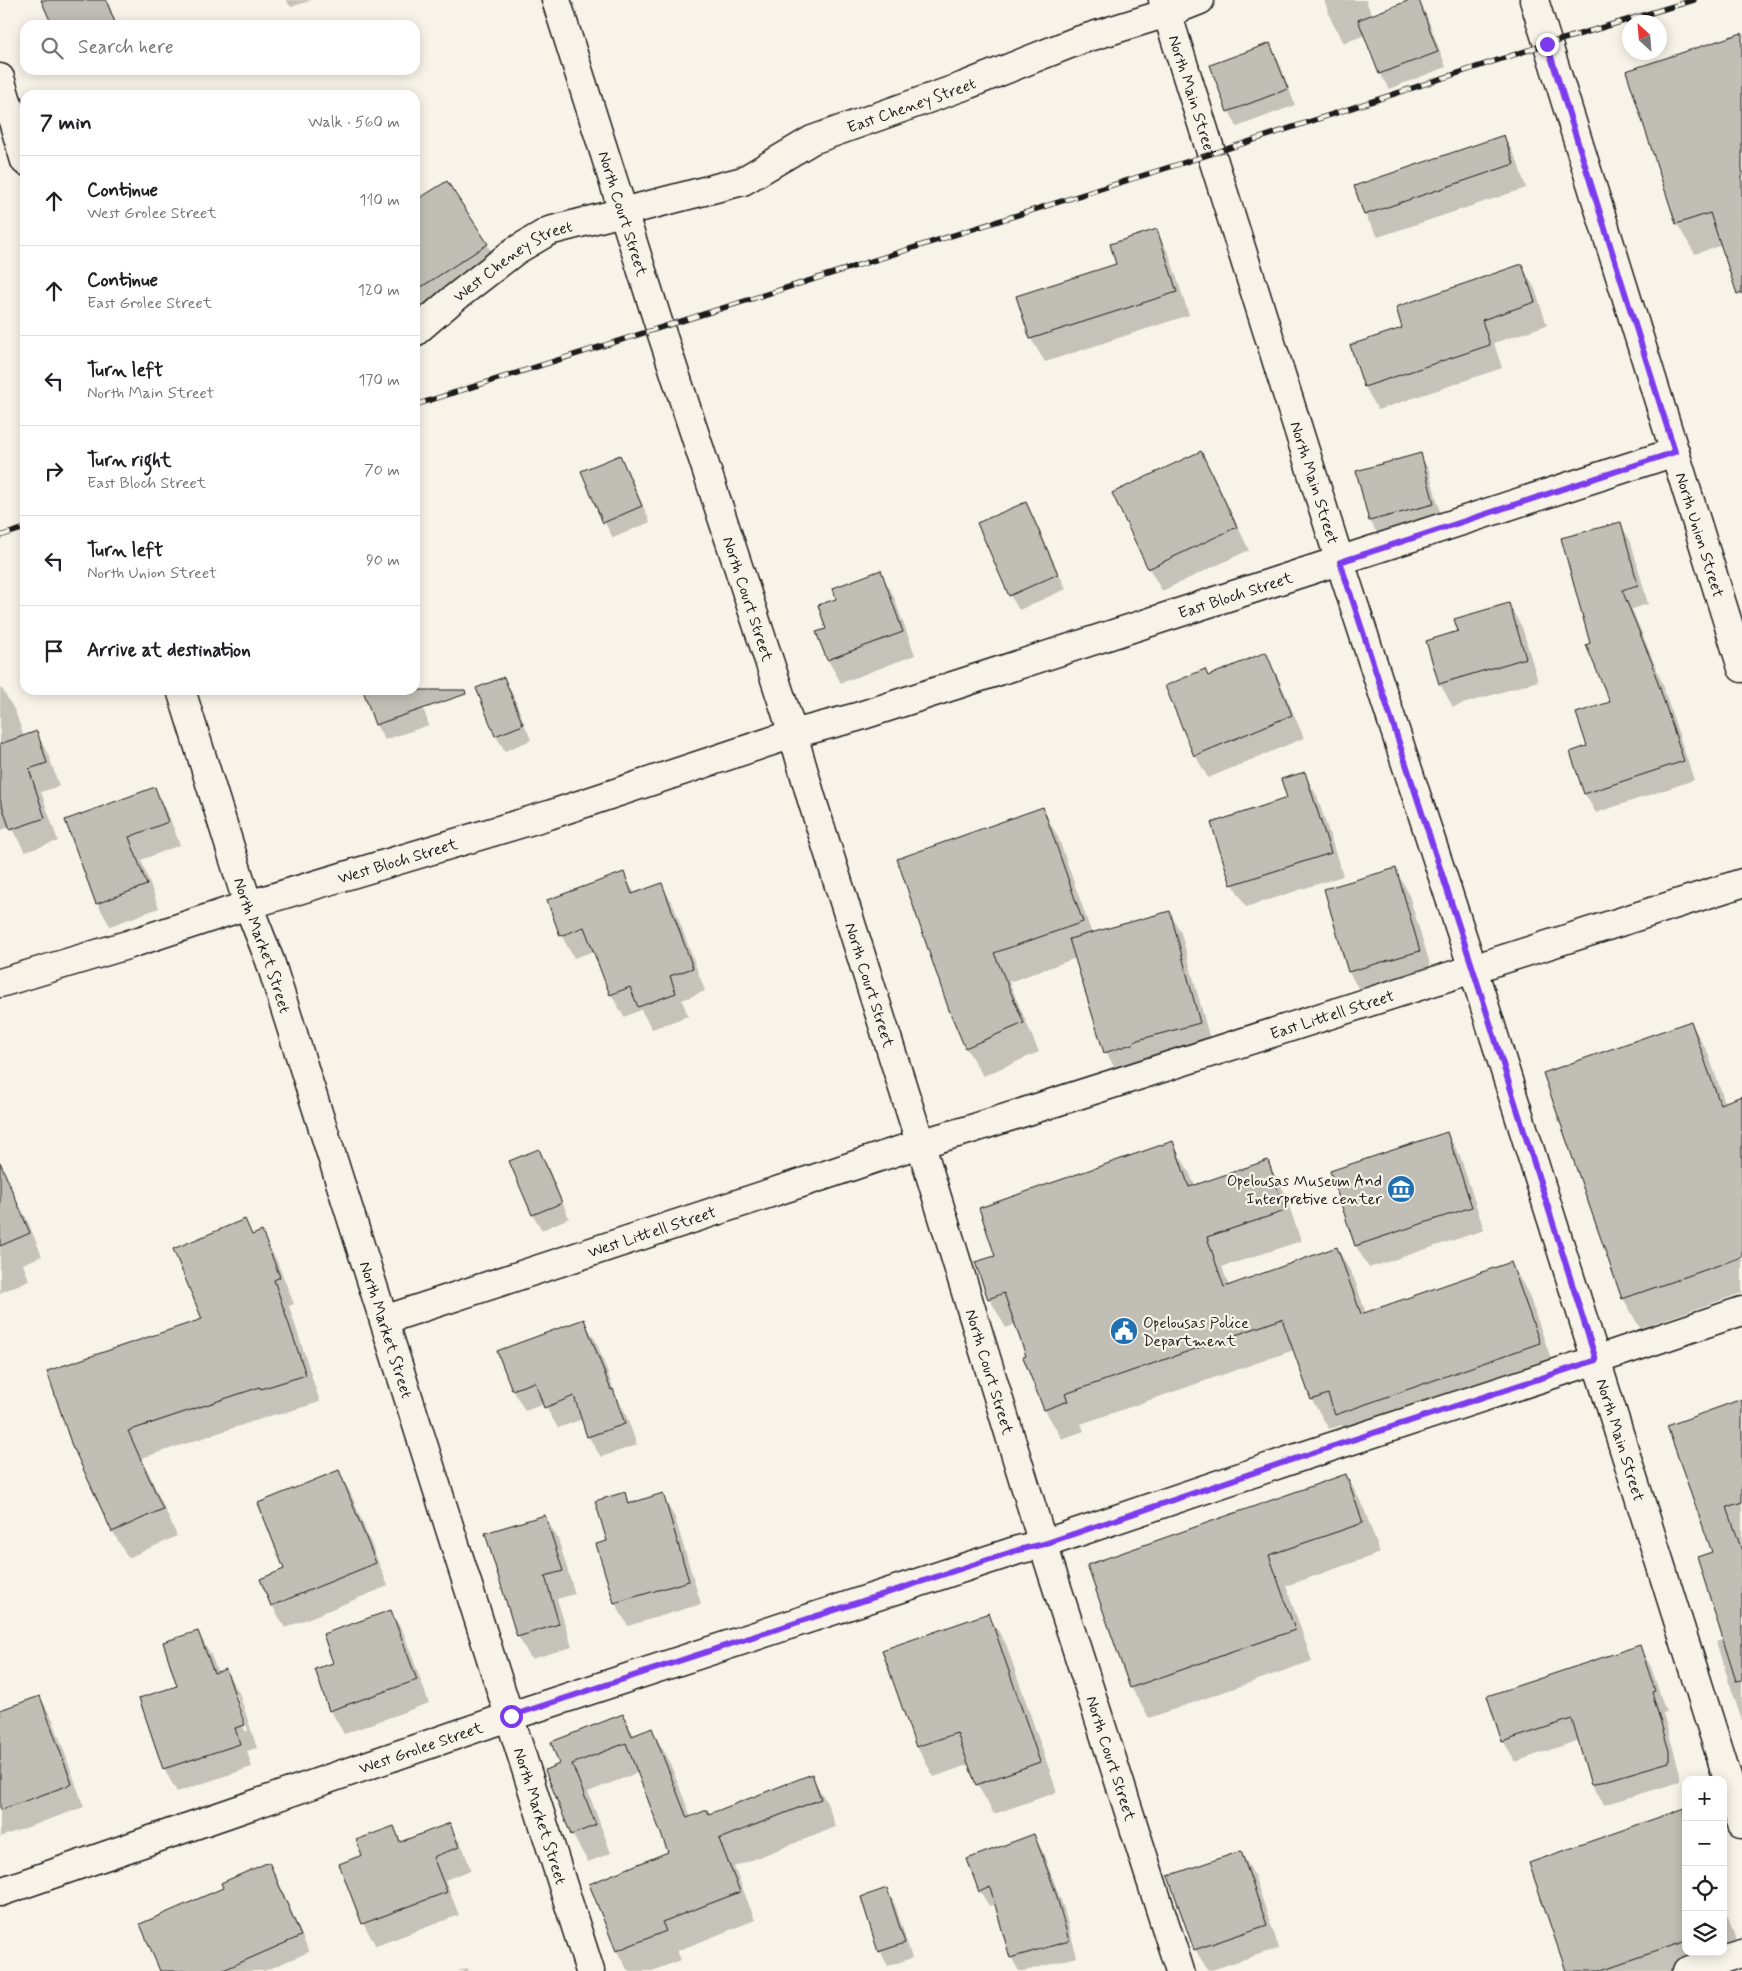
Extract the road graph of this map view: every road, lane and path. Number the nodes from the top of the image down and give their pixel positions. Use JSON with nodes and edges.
{"nodes":[{"id":1,"x":556,"y":0,"type":"edge"},
{"id":2,"x":1200,"y":0,"type":"edge"},
{"id":3,"x":1534,"y":0,"type":"edge"},
{"id":4,"x":1165,"y":6,"type":"edge"},
{"id":5,"x":0,"y":78,"type":"edge"},
{"id":6,"x":20,"y":144,"type":"edge"},
{"id":7,"x":624,"y":212,"type":"junction"},
{"id":8,"x":420,"y":328,"type":"edge"},
{"id":9,"x":1675,"y":452,"type":"junction"},
{"id":10,"x":1340,"y":562,"type":"junction"},
{"id":11,"x":1742,"y":668,"type":"edge"},
{"id":12,"x":183,"y":695,"type":"edge"},
{"id":13,"x":793,"y":734,"type":"junction"},
{"id":14,"x":1742,"y":884,"type":"edge"},
{"id":15,"x":248,"y":905,"type":"junction"},
{"id":16,"x":1473,"y":969,"type":"junction"},
{"id":17,"x":0,"y":983,"type":"edge"},
{"id":18,"x":920,"y":1142,"type":"junction"},
{"id":19,"x":1742,"y":1311,"type":"edge"},
{"id":20,"x":384,"y":1320,"type":"junction"},
{"id":21,"x":1596,"y":1360,"type":"junction"},
{"id":22,"x":1044,"y":1544,"type":"junction"},
{"id":23,"x":511,"y":1716,"type":"junction"},
{"id":24,"x":1742,"y":1824,"type":"edge"},
{"id":25,"x":0,"y":1892,"type":"edge"},
{"id":26,"x":1742,"y":1954,"type":"edge"},
{"id":27,"x":590,"y":1971,"type":"edge"},
{"id":28,"x":1180,"y":1971,"type":"edge"},
{"id":29,"x":1687,"y":1971,"type":"edge"}],
"edges":[{"from":1,"to":7,"type":"street","name":"North Court Street"},
{"from":2,"to":4,"type":"street","name":"East Cheney Street"},
{"from":3,"to":9,"type":"street","name":"North Union Street"},
{"from":4,"to":7,"type":"street","name":"East Cheney Street"},
{"from":4,"to":10,"type":"street","name":"North Main Street"},
{"from":5,"to":6,"type":"street"},
{"from":7,"to":8,"type":"street","name":"West Cheney Street"},
{"from":7,"to":13,"type":"street","name":"North Court Street"},
{"from":9,"to":10,"type":"street","name":"East Bloch Street"},
{"from":9,"to":11,"type":"street","name":"North Union Street"},
{"from":10,"to":13,"type":"street","name":"East Bloch Street"},
{"from":10,"to":16,"type":"street","name":"North Main Street"},
{"from":12,"to":15,"type":"street","name":"North Market Street"},
{"from":13,"to":15,"type":"street","name":"West Bloch Street"},
{"from":13,"to":18,"type":"street","name":"North Court Street"},
{"from":14,"to":16,"type":"street","name":"East Littell Street"},
{"from":15,"to":17,"type":"street","name":"West Bloch Street"},
{"from":15,"to":20,"type":"street","name":"North Market Street"},
{"from":16,"to":18,"type":"street","name":"East Littell Street"},
{"from":16,"to":21,"type":"street","name":"North Main Street"},
{"from":18,"to":20,"type":"street","name":"West Littell Street"},
{"from":18,"to":22,"type":"street","name":"North Court Street"},
{"from":19,"to":21,"type":"street","name":"West Grolee Street"},
{"from":20,"to":23,"type":"street","name":"North Market Street"},
{"from":21,"to":22,"type":"street","name":"West Grolee Street"},
{"from":21,"to":24,"type":"street","name":"North Main Street"},
{"from":22,"to":23,"type":"street","name":"West Grolee Street"},
{"from":22,"to":28,"type":"street","name":"North Court Street"},
{"from":23,"to":25,"type":"street","name":"West Grolee Street"},
{"from":23,"to":27,"type":"street","name":"North Market Street"},
{"from":26,"to":29,"type":"street"}]}
